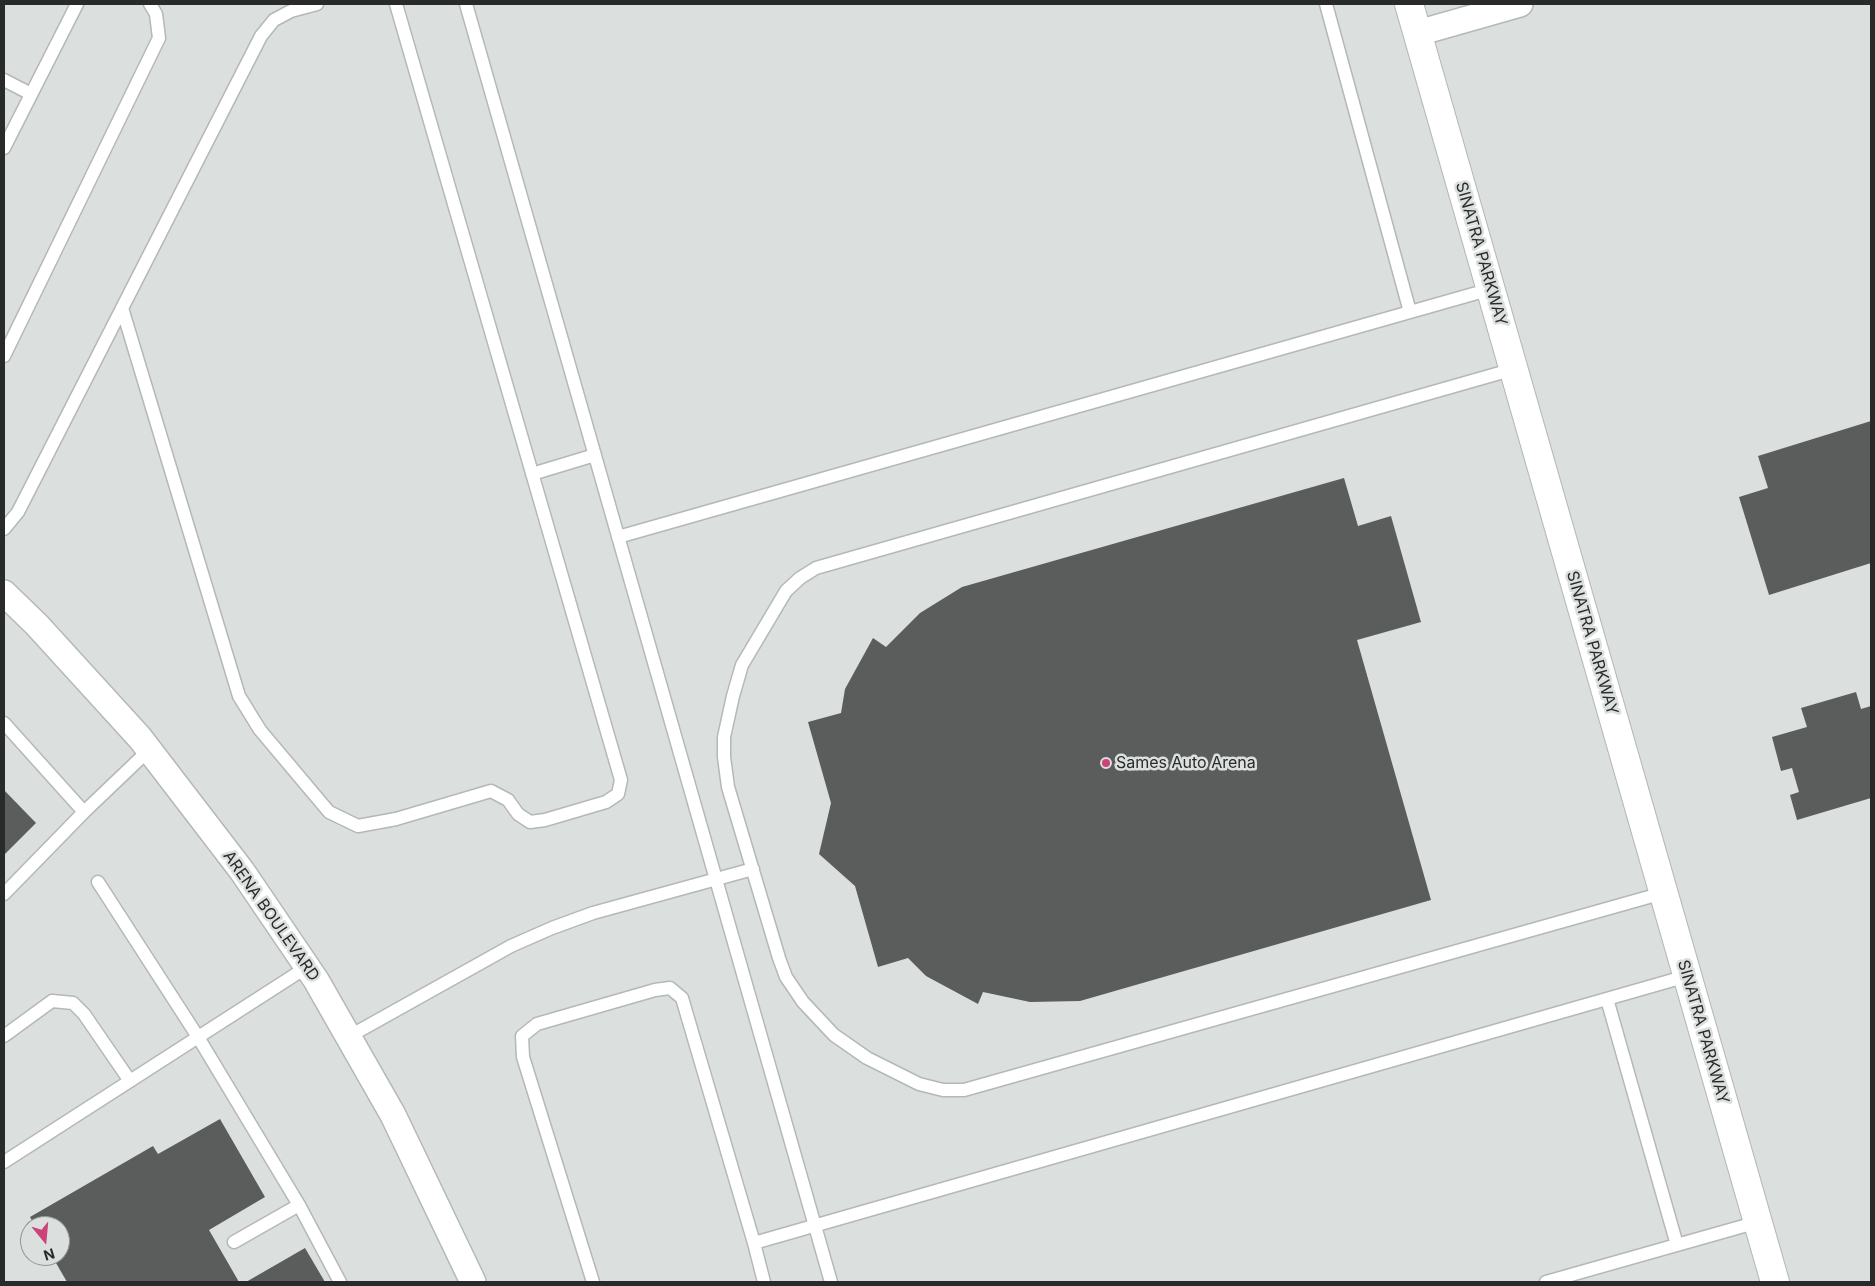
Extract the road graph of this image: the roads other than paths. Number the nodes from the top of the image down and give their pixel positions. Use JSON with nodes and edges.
{"nodes":[{"id":1,"x":77,"y":4,"type":"edge"},
{"id":2,"x":150,"y":4,"type":"edge"},
{"id":3,"x":317,"y":4,"type":"edge"},
{"id":4,"x":396,"y":4,"type":"edge"},
{"id":5,"x":466,"y":4,"type":"edge"},
{"id":6,"x":1326,"y":4,"type":"edge"},
{"id":7,"x":1409,"y":4,"type":"edge"},
{"id":8,"x":1520,"y":4,"type":"edge"},
{"id":9,"x":1418,"y":33,"type":"junction"},
{"id":10,"x":4,"y":80,"type":"edge"},
{"id":11,"x":31,"y":94,"type":"junction"},
{"id":12,"x":4,"y":148,"type":"edge"},
{"id":13,"x":1491,"y":289,"type":"junction"},
{"id":14,"x":122,"y":308,"type":"junction"},
{"id":15,"x":1410,"y":312,"type":"junction"},
{"id":16,"x":4,"y":356,"type":"edge"},
{"id":17,"x":1514,"y":369,"type":"junction"},
{"id":18,"x":595,"y":455,"type":"junction"},
{"id":19,"x":532,"y":474,"type":"junction"},
{"id":20,"x":4,"y":529,"type":"edge"},
{"id":21,"x":618,"y":537,"type":"junction"},
{"id":22,"x":4,"y":593,"type":"edge"},
{"id":23,"x":4,"y":723,"type":"edge"},
{"id":24,"x":149,"y":750,"type":"junction"},
{"id":25,"x":84,"y":812,"type":"junction"},
{"id":26,"x":753,"y":869,"type":"junction"},
{"id":27,"x":716,"y":879,"type":"junction"},
{"id":28,"x":98,"y":882,"type":"dead end"},
{"id":29,"x":1663,"y":893,"type":"junction"},
{"id":30,"x":4,"y":894,"type":"edge"},
{"id":31,"x":307,"y":967,"type":"junction"},
{"id":32,"x":1687,"y":976,"type":"junction"},
{"id":33,"x":1607,"y":999,"type":"junction"},
{"id":34,"x":4,"y":1036,"type":"edge"},
{"id":35,"x":348,"y":1036,"type":"junction"},
{"id":36,"x":198,"y":1037,"type":"junction"},
{"id":37,"x":130,"y":1081,"type":"junction"},
{"id":38,"x":4,"y":1162,"type":"edge"},
{"id":39,"x":299,"y":1205,"type":"junction"},
{"id":40,"x":1758,"y":1222,"type":"junction"},
{"id":41,"x":815,"y":1226,"type":"junction"},
{"id":42,"x":234,"y":1242,"type":"dead end"},
{"id":43,"x":754,"y":1243,"type":"junction"},
{"id":44,"x":1677,"y":1245,"type":"junction"},
{"id":45,"x":340,"y":1282,"type":"edge"},
{"id":46,"x":473,"y":1282,"type":"edge"},
{"id":47,"x":593,"y":1282,"type":"edge"},
{"id":48,"x":764,"y":1282,"type":"edge"},
{"id":49,"x":831,"y":1282,"type":"edge"},
{"id":50,"x":1546,"y":1282,"type":"edge"},
{"id":51,"x":1775,"y":1282,"type":"edge"}],
"edges":[{"from":1,"to":11,"type":"lane"},
{"from":2,"to":16,"type":"lane"},
{"from":3,"to":14,"type":"lane"},
{"from":4,"to":19,"type":"lane"},
{"from":5,"to":18,"type":"lane"},
{"from":6,"to":15,"type":"lane"},
{"from":7,"to":9,"type":"street","name":"SINATRA PARKWAY"},
{"from":8,"to":9,"type":"street"},
{"from":9,"to":13,"type":"street","name":"SINATRA PARKWAY"},
{"from":10,"to":11,"type":"lane"},
{"from":11,"to":12,"type":"lane"},
{"from":13,"to":15,"type":"lane"},
{"from":13,"to":17,"type":"street","name":"SINATRA PARKWAY"},
{"from":14,"to":19,"type":"lane"},
{"from":14,"to":20,"type":"lane"},
{"from":15,"to":21,"type":"lane"},
{"from":17,"to":26,"type":"lane"},
{"from":17,"to":29,"type":"street","name":"SINATRA PARKWAY"},
{"from":18,"to":19,"type":"lane"},
{"from":18,"to":21,"type":"lane"},
{"from":21,"to":27,"type":"lane"},
{"from":22,"to":24,"type":"street","name":"ARENA BOULEVARD"},
{"from":23,"to":25,"type":"lane"},
{"from":24,"to":25,"type":"lane"},
{"from":24,"to":31,"type":"street","name":"ARENA BOULEVARD"},
{"from":25,"to":30,"type":"lane"},
{"from":26,"to":27,"type":"lane"},
{"from":26,"to":29,"type":"lane"},
{"from":27,"to":35,"type":"lane"},
{"from":27,"to":41,"type":"lane"},
{"from":28,"to":36,"type":"lane"},
{"from":29,"to":32,"type":"street","name":"SINATRA PARKWAY"},
{"from":31,"to":35,"type":"street","name":"ARENA BOULEVARD"},
{"from":31,"to":36,"type":"lane"},
{"from":32,"to":33,"type":"lane"},
{"from":32,"to":40,"type":"street","name":"SINATRA PARKWAY"},
{"from":33,"to":41,"type":"lane"},
{"from":33,"to":44,"type":"lane"},
{"from":34,"to":37,"type":"lane"},
{"from":35,"to":46,"type":"street","name":"ARENA BOULEVARD"},
{"from":36,"to":37,"type":"lane"},
{"from":36,"to":39,"type":"lane"},
{"from":37,"to":38,"type":"lane"},
{"from":39,"to":42,"type":"lane"},
{"from":39,"to":45,"type":"lane"},
{"from":40,"to":44,"type":"lane"},
{"from":40,"to":51,"type":"street","name":"SINATRA PARKWAY"},
{"from":41,"to":43,"type":"lane"},
{"from":41,"to":49,"type":"lane"},
{"from":43,"to":47,"type":"lane"},
{"from":43,"to":48,"type":"lane"},
{"from":44,"to":50,"type":"lane"}]}
